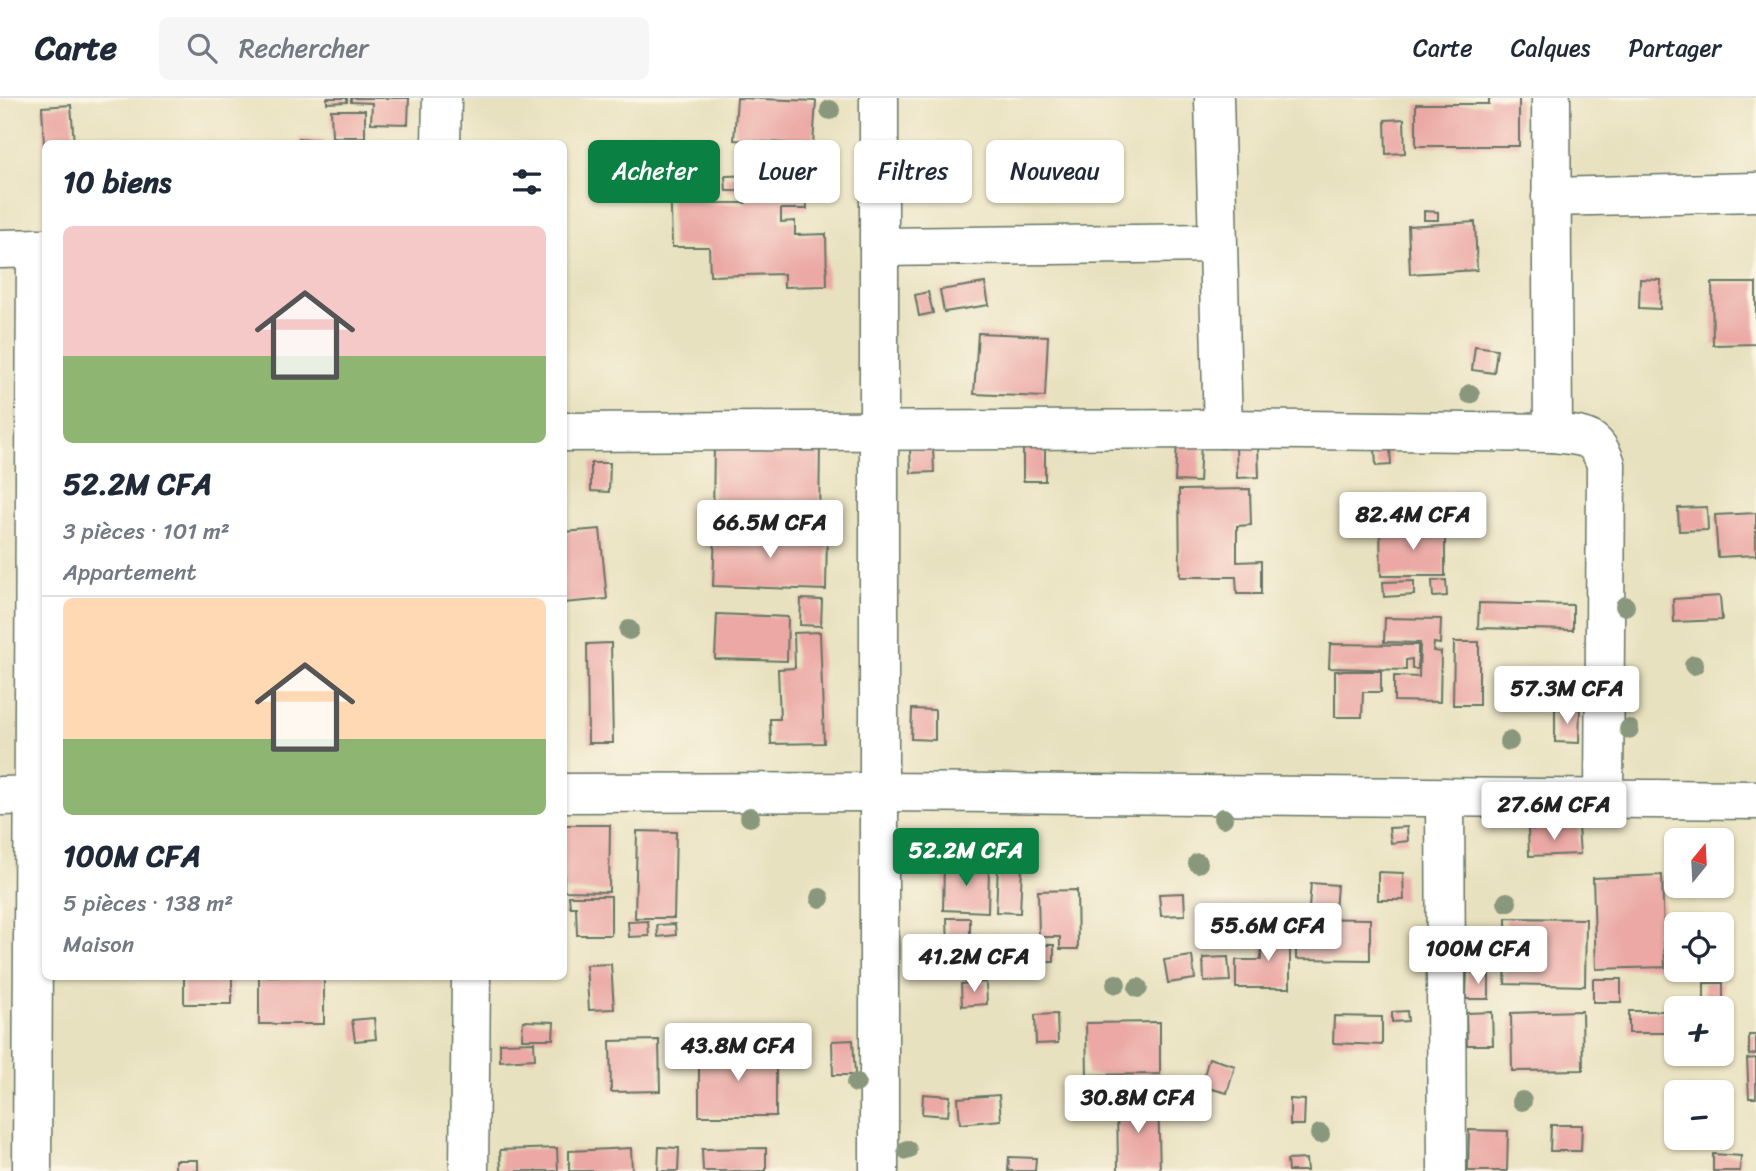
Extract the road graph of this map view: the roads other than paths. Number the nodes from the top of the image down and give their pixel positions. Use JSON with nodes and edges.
{"nodes":[{"id":1,"x":442,"y":98,"type":"edge"},
{"id":2,"x":879,"y":98,"type":"edge"},
{"id":3,"x":1214,"y":98,"type":"edge"},
{"id":4,"x":1551,"y":98,"type":"edge"},
{"id":5,"x":441,"y":140,"type":"edge"},
{"id":6,"x":1756,"y":192,"type":"edge"},
{"id":7,"x":1551,"y":197,"type":"junction"},
{"id":8,"x":1217,"y":243,"type":"junction"},
{"id":9,"x":879,"y":247,"type":"junction"},
{"id":10,"x":27,"y":248,"type":"edge"},
{"id":11,"x":1223,"y":429,"type":"junction"},
{"id":12,"x":879,"y":430,"type":"junction"},
{"id":13,"x":567,"y":432,"type":"edge"},
{"id":14,"x":1553,"y":433,"type":"junction"},
{"id":15,"x":40,"y":436,"type":"edge"},
{"id":16,"x":879,"y":792,"type":"junction"},
{"id":17,"x":567,"y":793,"type":"edge"},
{"id":18,"x":27,"y":795,"type":"edge"},
{"id":19,"x":1446,"y":797,"type":"junction"},
{"id":20,"x":1604,"y":800,"type":"junction"},
{"id":21,"x":1756,"y":800,"type":"edge"},
{"id":22,"x":471,"y":980,"type":"edge"},
{"id":23,"x":21,"y":1157,"type":"edge"},
{"id":24,"x":469,"y":1171,"type":"edge"},
{"id":25,"x":879,"y":1171,"type":"edge"},
{"id":26,"x":1447,"y":1171,"type":"edge"}],
"edges":[{"from":1,"to":5,"type":"street"},
{"from":2,"to":9,"type":"street"},
{"from":3,"to":8,"type":"street"},
{"from":4,"to":7,"type":"street"},
{"from":6,"to":7,"type":"street"},
{"from":7,"to":14,"type":"street"},
{"from":8,"to":9,"type":"street"},
{"from":8,"to":11,"type":"street"},
{"from":9,"to":12,"type":"street"},
{"from":10,"to":15,"type":"street"},
{"from":11,"to":12,"type":"street"},
{"from":11,"to":14,"type":"street"},
{"from":12,"to":13,"type":"street"},
{"from":12,"to":16,"type":"street"},
{"from":14,"to":20,"type":"street"},
{"from":15,"to":18,"type":"street"},
{"from":16,"to":17,"type":"street"},
{"from":16,"to":19,"type":"street"},
{"from":16,"to":25,"type":"street"},
{"from":18,"to":23,"type":"street"},
{"from":19,"to":20,"type":"street"},
{"from":19,"to":26,"type":"street"},
{"from":20,"to":21,"type":"street"},
{"from":22,"to":24,"type":"street"}]}
